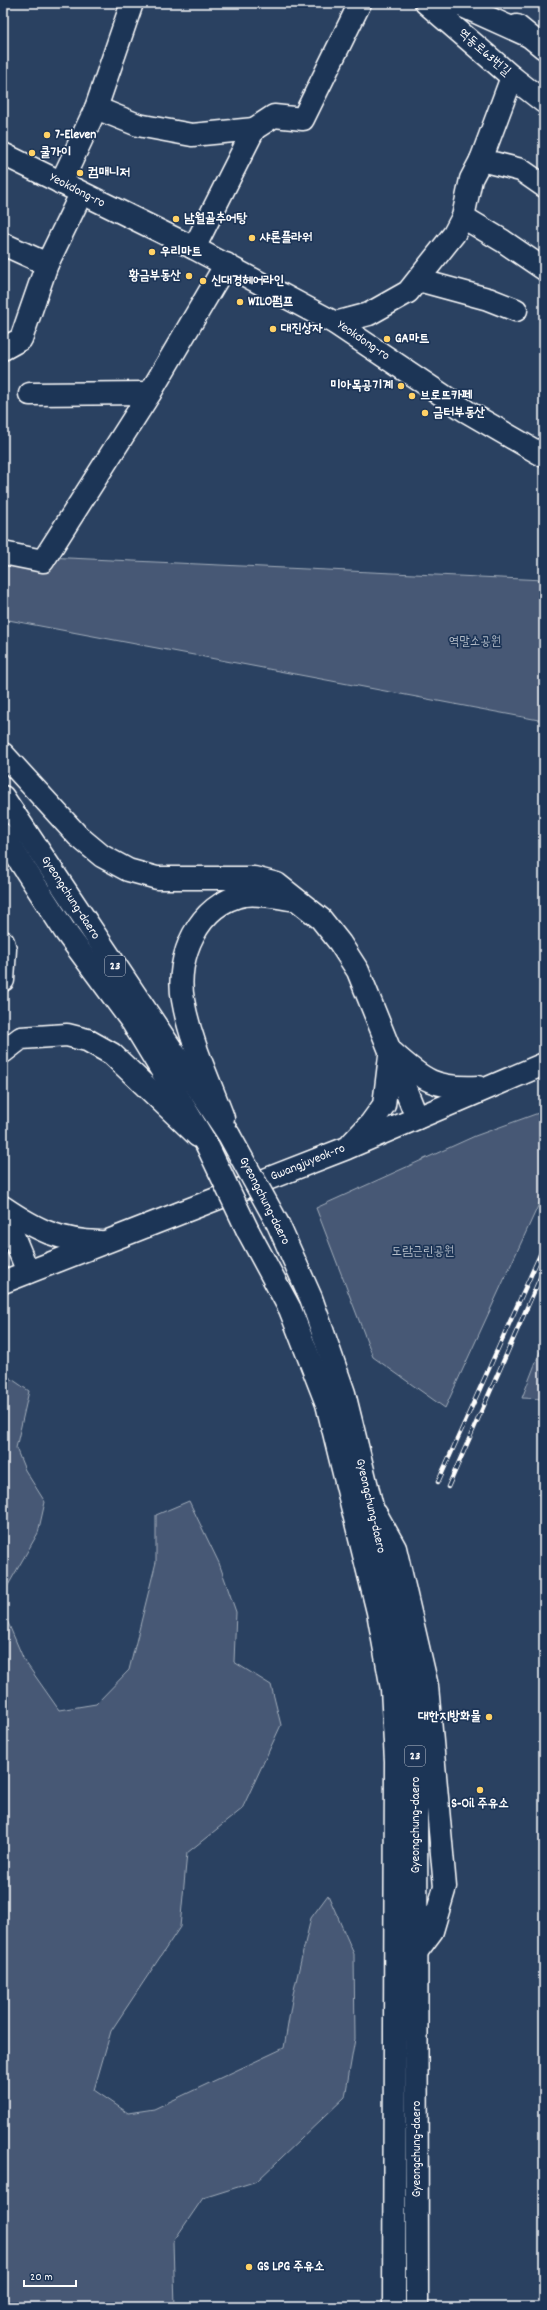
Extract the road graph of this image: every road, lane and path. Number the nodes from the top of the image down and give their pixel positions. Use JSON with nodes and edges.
{"nodes":[{"id":1,"x":132,"y":3,"type":"edge"},
{"id":2,"x":360,"y":3,"type":"edge"},
{"id":3,"x":426,"y":3,"type":"edge"},
{"id":4,"x":456,"y":3,"type":"edge"},
{"id":5,"x":492,"y":3,"type":"edge"},
{"id":6,"x":536,"y":42,"type":"edge"},
{"id":7,"x":512,"y":77,"type":"junction"},
{"id":8,"x":544,"y":102,"type":"edge"},
{"id":9,"x":96,"y":108,"type":"junction"},
{"id":10,"x":254,"y":129,"type":"junction"},
{"id":11,"x":3,"y":154,"type":"edge"},
{"id":12,"x":480,"y":160,"type":"junction"},
{"id":13,"x":61,"y":183,"type":"junction"},
{"id":14,"x":544,"y":186,"type":"edge"},
{"id":15,"x":81,"y":194,"type":"junction"},
{"id":16,"x":463,"y":217,"type":"junction"},
{"id":17,"x":3,"y":244,"type":"edge"},
{"id":18,"x":194,"y":248,"type":"junction"},
{"id":19,"x":47,"y":264,"type":"junction"},
{"id":20,"x":226,"y":264,"type":"junction"},
{"id":21,"x":544,"y":269,"type":"edge"},
{"id":22,"x":418,"y":280,"type":"junction"},
{"id":23,"x":516,"y":310,"type":"dead end"},
{"id":24,"x":335,"y":323,"type":"junction"},
{"id":25,"x":3,"y":349,"type":"edge"},
{"id":26,"x":150,"y":393,"type":"junction"},
{"id":27,"x":30,"y":394,"type":"dead end"},
{"id":28,"x":542,"y":450,"type":"edge"},
{"id":29,"x":3,"y":553,"type":"edge"},
{"id":30,"x":3,"y":754,"type":"edge"},
{"id":31,"x":3,"y":797,"type":"edge"},
{"id":32,"x":3,"y":836,"type":"edge"},
{"id":33,"x":296,"y":900,"type":"junction"},
{"id":34,"x":3,"y":942,"type":"edge"},
{"id":35,"x":3,"y":980,"type":"edge"},
{"id":36,"x":391,"y":1051,"type":"junction"},
{"id":37,"x":3,"y":1052,"type":"edge"},
{"id":38,"x":544,"y":1064,"type":"edge"},
{"id":39,"x":487,"y":1087,"type":"junction"},
{"id":40,"x":417,"y":1118,"type":"junction"},
{"id":41,"x":229,"y":1135,"type":"junction"},
{"id":42,"x":207,"y":1145,"type":"junction"},
{"id":43,"x":347,"y":1148,"type":"junction"},
{"id":44,"x":3,"y":1207,"type":"edge"},
{"id":45,"x":3,"y":1211,"type":"edge"},
{"id":46,"x":108,"y":1242,"type":"junction"},
{"id":47,"x":28,"y":1272,"type":"junction"},
{"id":48,"x":3,"y":1282,"type":"edge"},
{"id":49,"x":394,"y":2307,"type":"edge"},
{"id":50,"x":417,"y":2307,"type":"edge"}],
"edges":[{"from":1,"to":9,"type":"street"},
{"from":2,"to":10,"type":"street"},
{"from":3,"to":7,"type":"street","name":"역동로63번길"},
{"from":4,"to":6,"type":"street"},
{"from":5,"to":6,"type":"street"},
{"from":7,"to":8,"type":"street","name":"역동로63번길"},
{"from":7,"to":12,"type":"street"},
{"from":9,"to":10,"type":"street"},
{"from":9,"to":13,"type":"street"},
{"from":10,"to":18,"type":"street"},
{"from":11,"to":13,"type":"street","name":"Yeokdong-ro"},
{"from":12,"to":14,"type":"street"},
{"from":12,"to":16,"type":"street"},
{"from":13,"to":15,"type":"street","name":"Yeokdong-ro"},
{"from":15,"to":18,"type":"street","name":"Yeokdong-ro"},
{"from":15,"to":19,"type":"street"},
{"from":16,"to":21,"type":"street"},
{"from":16,"to":22,"type":"street"},
{"from":17,"to":19,"type":"street"},
{"from":18,"to":20,"type":"street","name":"Yeokdong-ro"},
{"from":19,"to":25,"type":"street"},
{"from":20,"to":24,"type":"street","name":"Yeokdong-ro"},
{"from":20,"to":26,"type":"street"},
{"from":22,"to":23,"type":"street"},
{"from":22,"to":24,"type":"street"},
{"from":24,"to":28,"type":"street","name":"Yeokdong-ro"},
{"from":26,"to":27,"type":"street"},
{"from":26,"to":29,"type":"street"},
{"from":30,"to":33,"type":"street"},
{"from":31,"to":41,"type":"street","name":"Gyeongchung-daero","number":"23"},
{"from":32,"to":42,"type":"street","name":"Gyeongchung-daero","number":"23"},
{"from":33,"to":36,"type":"street"},
{"from":33,"to":41,"type":"street"},
{"from":34,"to":35,"type":"street"},
{"from":36,"to":39,"type":"street"},
{"from":36,"to":40,"type":"street"},
{"from":36,"to":43,"type":"street"},
{"from":37,"to":42,"type":"street"},
{"from":38,"to":39,"type":"street","name":"Gwangjuyeok-ro"},
{"from":39,"to":40,"type":"street","name":"Gwangjuyeok-ro"},
{"from":40,"to":43,"type":"street","name":"Gwangjuyeok-ro"},
{"from":41,"to":50,"type":"street","name":"Gyeongchung-daero","number":"23","bridge":true},
{"from":42,"to":49,"type":"street","name":"Gyeongchung-daero","number":"23","bridge":true},
{"from":43,"to":46,"type":"street","name":"Gwangjuyeok-ro"},
{"from":44,"to":46,"type":"street"},
{"from":45,"to":47,"type":"street"},
{"from":46,"to":47,"type":"street","name":"Gwangjuyeok-ro"},
{"from":47,"to":48,"type":"street","name":"Gwangjuyeok-ro"}]}
